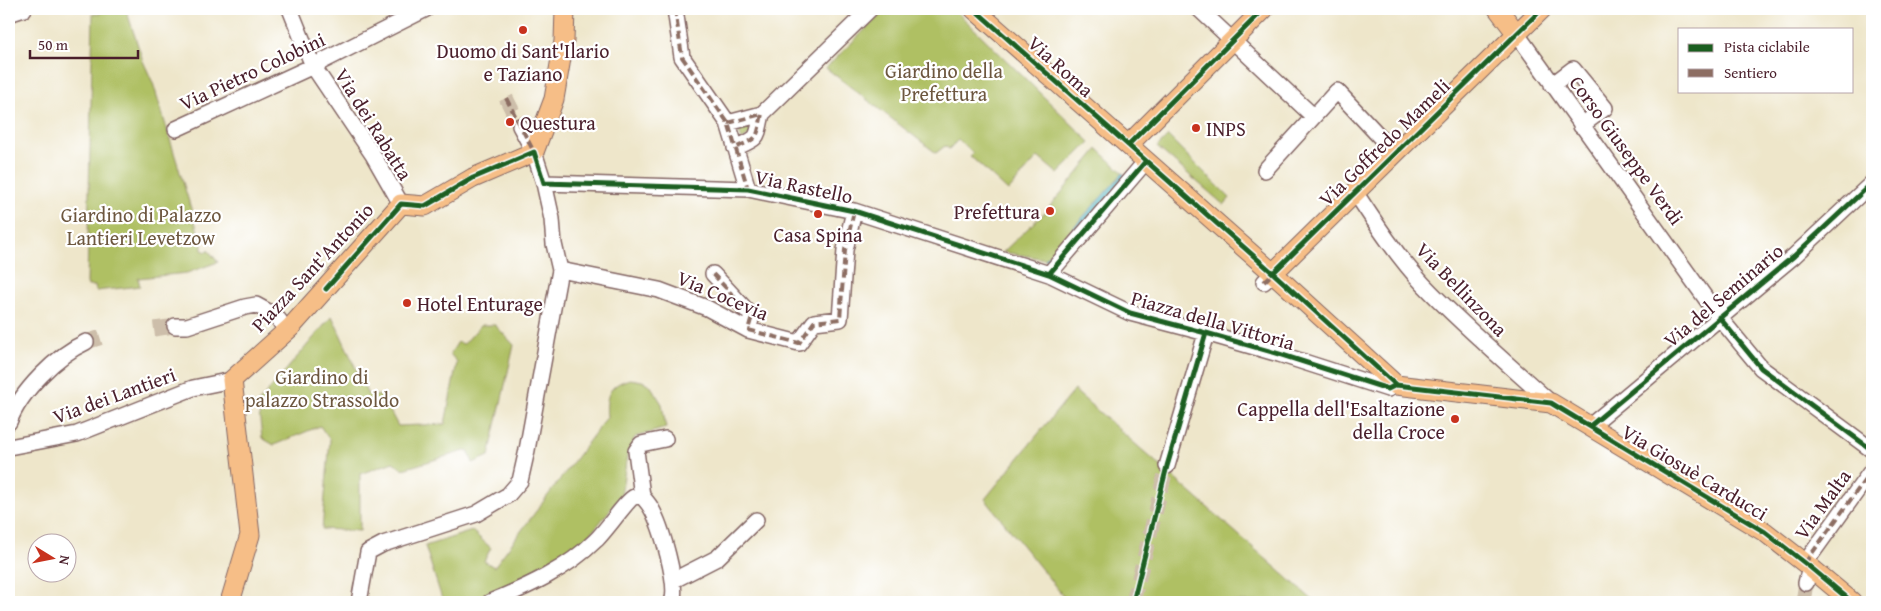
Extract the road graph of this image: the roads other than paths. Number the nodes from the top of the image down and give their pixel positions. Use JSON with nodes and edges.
{"nodes":[{"id":1,"x":24,"y":9,"type":"edge"},
{"id":2,"x":290,"y":9,"type":"edge"},
{"id":3,"x":426,"y":9,"type":"edge"},
{"id":4,"x":565,"y":9,"type":"edge"},
{"id":5,"x":675,"y":9,"type":"edge"},
{"id":6,"x":870,"y":9,"type":"edge"},
{"id":7,"x":974,"y":9,"type":"edge"},
{"id":8,"x":1199,"y":9,"type":"edge"},
{"id":9,"x":1264,"y":9,"type":"edge"},
{"id":10,"x":1498,"y":9,"type":"edge"},
{"id":11,"x":1542,"y":9,"type":"edge"},
{"id":12,"x":9,"y":14,"type":"edge"},
{"id":13,"x":1516,"y":34,"type":"junction"},
{"id":14,"x":1232,"y":41,"type":"junction"},
{"id":15,"x":313,"y":66,"type":"junction"},
{"id":16,"x":1552,"y":84,"type":"junction"},
{"id":17,"x":762,"y":114,"type":"junction"},
{"id":18,"x":1312,"y":116,"type":"junction"},
{"id":19,"x":728,"y":123,"type":"junction"},
{"id":20,"x":520,"y":126,"type":"tunnel mouth"},
{"id":21,"x":1582,"y":126,"type":"junction"},
{"id":22,"x":176,"y":128,"type":"dead end"},
{"id":23,"x":1128,"y":145,"type":"junction"},
{"id":24,"x":736,"y":148,"type":"junction"},
{"id":25,"x":534,"y":152,"type":"junction"},
{"id":26,"x":1395,"y":153,"type":"junction"},
{"id":27,"x":1146,"y":161,"type":"junction"},
{"id":28,"x":1265,"y":170,"type":"dead end"},
{"id":29,"x":544,"y":183,"type":"junction"},
{"id":30,"x":1872,"y":183,"type":"edge"},
{"id":31,"x":748,"y":189,"type":"junction"},
{"id":32,"x":1355,"y":192,"type":"junction"},
{"id":33,"x":401,"y":204,"type":"junction"},
{"id":34,"x":854,"y":211,"type":"junction"},
{"id":35,"x":560,"y":270,"type":"junction"},
{"id":36,"x":1051,"y":273,"type":"junction"},
{"id":37,"x":713,"y":274,"type":"dead end"},
{"id":38,"x":1269,"y":277,"type":"junction"},
{"id":39,"x":1719,"y":318,"type":"junction"},
{"id":40,"x":175,"y":326,"type":"tunnel mouth"},
{"id":41,"x":748,"y":330,"type":"junction"},
{"id":42,"x":1207,"y":330,"type":"junction"},
{"id":43,"x":287,"y":332,"type":"junction"},
{"id":44,"x":86,"y":342,"type":"tunnel mouth"},
{"id":45,"x":232,"y":380,"type":"junction"},
{"id":46,"x":1396,"y":385,"type":"junction"},
{"id":47,"x":1551,"y":403,"type":"junction"},
{"id":48,"x":9,"y":422,"type":"edge"},
{"id":49,"x":1590,"y":426,"type":"junction"},
{"id":50,"x":665,"y":439,"type":"dead end"},
{"id":51,"x":9,"y":447,"type":"edge"},
{"id":52,"x":1872,"y":450,"type":"edge"},
{"id":53,"x":1168,"y":466,"type":"tunnel mouth"},
{"id":54,"x":1872,"y":470,"type":"edge"},
{"id":55,"x":642,"y":496,"type":"junction"},
{"id":56,"x":756,"y":520,"type":"dead end"},
{"id":57,"x":1807,"y":571,"type":"junction"},
{"id":58,"x":674,"y":580,"type":"junction"},
{"id":59,"x":230,"y":602,"type":"edge"},
{"id":60,"x":359,"y":602,"type":"edge"},
{"id":61,"x":490,"y":602,"type":"edge"},
{"id":62,"x":672,"y":602,"type":"edge"},
{"id":63,"x":1852,"y":602,"type":"edge"}],
"edges":[{"from":1,"to":12,"type":"street"},
{"from":2,"to":15,"type":"street","name":"Via dei Rabatta"},
{"from":3,"to":15,"type":"street","name":"Via Pietro Colobini"},
{"from":4,"to":25,"type":"main road"},
{"from":5,"to":19,"type":"street"},
{"from":6,"to":17,"type":"street"},
{"from":7,"to":23,"type":"main road","name":"Via Roma"},
{"from":8,"to":14,"type":"street"},
{"from":9,"to":14,"type":"main road"},
{"from":10,"to":13,"type":"main road","name":"Corso Giuseppe Verdi"},
{"from":11,"to":13,"type":"main road","name":"Via Goffredo Mameli"},
{"from":13,"to":16,"type":"street","name":"Corso Giuseppe Verdi"},
{"from":13,"to":26,"type":"main road","name":"Via Goffredo Mameli"},
{"from":14,"to":18,"type":"street"},
{"from":14,"to":23,"type":"main road"},
{"from":15,"to":22,"type":"street","name":"Via Pietro Colobini"},
{"from":15,"to":33,"type":"street","name":"Via dei Rabatta"},
{"from":16,"to":21,"type":"street","name":"Corso Giuseppe Verdi"},
{"from":16,"to":21,"type":"street"},
{"from":17,"to":19,"type":"street"},
{"from":17,"to":24,"type":"street"},
{"from":18,"to":26,"type":"street"},
{"from":18,"to":28,"type":"street"},
{"from":19,"to":24,"type":"street"},
{"from":20,"to":25,"type":"street"},
{"from":21,"to":39,"type":"street","name":"Corso Giuseppe Verdi"},
{"from":23,"to":27,"type":"main road","name":"Piazza della Vittoria"},
{"from":24,"to":31,"type":"street"},
{"from":25,"to":29,"type":"street"},
{"from":25,"to":33,"type":"main road"},
{"from":26,"to":32,"type":"main road","name":"Via Goffredo Mameli"},
{"from":27,"to":36,"type":"street"},
{"from":27,"to":38,"type":"main road","name":"Piazza della Vittoria"},
{"from":29,"to":31,"type":"street","name":"Via Rastello"},
{"from":29,"to":35,"type":"street"},
{"from":30,"to":39,"type":"street","name":"Via del Seminario"},
{"from":31,"to":34,"type":"street","name":"Via Rastello"},
{"from":32,"to":38,"type":"main road","name":"Via Goffredo Mameli"},
{"from":32,"to":47,"type":"street","name":"Via Bellinzona"},
{"from":33,"to":43,"type":"main road","name":"Piazza Sant'Antonio"},
{"from":34,"to":36,"type":"street","name":"Via Rastello"},
{"from":34,"to":41,"type":"street","name":"Via Cocevia"},
{"from":35,"to":41,"type":"street","name":"Via Cocevia"},
{"from":35,"to":60,"type":"street"},
{"from":36,"to":42,"type":"street","name":"Piazza della Vittoria"},
{"from":37,"to":41,"type":"street","name":"Via Cocevia"},
{"from":38,"to":46,"type":"main road","name":"Piazza della Vittoria"},
{"from":39,"to":49,"type":"street","name":"Via del Seminario"},
{"from":39,"to":52,"type":"street","name":"Corso Giuseppe Verdi"},
{"from":40,"to":43,"type":"street"},
{"from":42,"to":46,"type":"street","name":"Piazza della Vittoria"},
{"from":42,"to":53,"type":"street"},
{"from":43,"to":45,"type":"main road","name":"Piazza Sant'Antonio"},
{"from":44,"to":48,"type":"street"},
{"from":45,"to":51,"type":"street","name":"Via dei Lantieri"},
{"from":45,"to":59,"type":"main road"},
{"from":46,"to":47,"type":"main road"},
{"from":47,"to":49,"type":"main road","name":"Via Giosuè Carducci"},
{"from":49,"to":57,"type":"main road","name":"Via Giosuè Carducci"},
{"from":50,"to":55,"type":"street"},
{"from":54,"to":57,"type":"street","name":"Via Malta"},
{"from":55,"to":58,"type":"street"},
{"from":55,"to":61,"type":"street"},
{"from":56,"to":58,"type":"street"},
{"from":57,"to":63,"type":"main road","name":"Via Giosuè Carducci"},
{"from":58,"to":62,"type":"street"}]}
